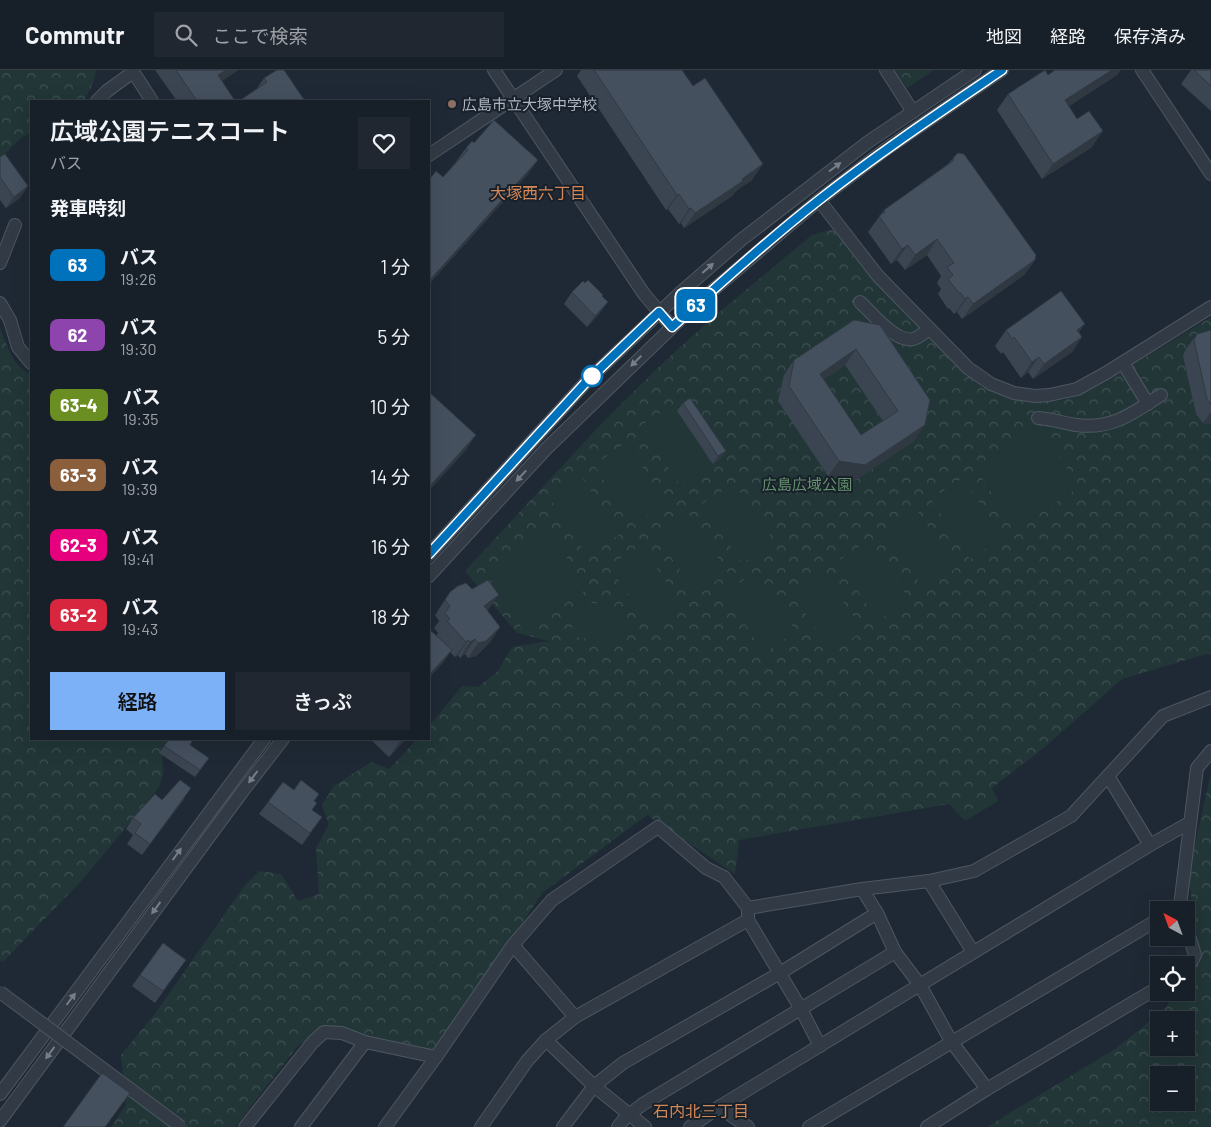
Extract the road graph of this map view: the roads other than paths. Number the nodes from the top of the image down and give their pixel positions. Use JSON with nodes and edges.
{"nodes":[{"id":1,"x":494,"y":70,"type":"edge"},
{"id":2,"x":556,"y":70,"type":"edge"},
{"id":3,"x":886,"y":70,"type":"edge"},
{"id":4,"x":975,"y":70,"type":"edge"},
{"id":5,"x":1002,"y":70,"type":"edge"},
{"id":6,"x":1142,"y":70,"type":"edge"},
{"id":7,"x":132,"y":71,"type":"edge"},
{"id":8,"x":513,"y":98,"type":"junction"},
{"id":9,"x":98,"y":100,"type":"edge"},
{"id":10,"x":151,"y":100,"type":"edge"},
{"id":11,"x":913,"y":112,"type":"junction"},
{"id":12,"x":430,"y":153,"type":"edge"},
{"id":13,"x":1211,"y":174,"type":"edge"},
{"id":14,"x":819,"y":200,"type":"junction"},
{"id":15,"x":15,"y":226,"type":"dead end"},
{"id":16,"x":0,"y":263,"type":"edge"},
{"id":17,"x":860,"y":302,"type":"dead end"},
{"id":18,"x":0,"y":303,"type":"edge"},
{"id":19,"x":1211,"y":307,"type":"edge"},
{"id":20,"x":659,"y":312,"type":"junction"},
{"id":21,"x":672,"y":327,"type":"junction"},
{"id":22,"x":929,"y":328,"type":"junction"},
{"id":23,"x":30,"y":362,"type":"edge"},
{"id":24,"x":1123,"y":363,"type":"junction"},
{"id":25,"x":1161,"y":395,"type":"dead end"},
{"id":26,"x":1148,"y":404,"type":"junction"},
{"id":27,"x":1038,"y":418,"type":"dead end"},
{"id":28,"x":430,"y":551,"type":"edge"},
{"id":29,"x":430,"y":575,"type":"edge"},
{"id":30,"x":1211,"y":697,"type":"edge"},
{"id":31,"x":263,"y":740,"type":"edge"},
{"id":32,"x":282,"y":740,"type":"edge"},
{"id":33,"x":1211,"y":751,"type":"edge"},
{"id":34,"x":1108,"y":776,"type":"junction"},
{"id":35,"x":1189,"y":823,"type":"junction"},
{"id":36,"x":1150,"y":845,"type":"junction"},
{"id":37,"x":929,"y":882,"type":"junction"},
{"id":38,"x":862,"y":889,"type":"junction"},
{"id":39,"x":1179,"y":901,"type":"edge"},
{"id":40,"x":877,"y":913,"type":"junction"},
{"id":41,"x":748,"y":914,"type":"junction"},
{"id":42,"x":1150,"y":924,"type":"edge"},
{"id":43,"x":513,"y":945,"type":"junction"},
{"id":44,"x":895,"y":952,"type":"junction"},
{"id":45,"x":974,"y":952,"type":"junction"},
{"id":46,"x":780,"y":973,"type":"junction"},
{"id":47,"x":920,"y":985,"type":"junction"},
{"id":48,"x":0,"y":992,"type":"edge"},
{"id":49,"x":1150,"y":992,"type":"edge"},
{"id":50,"x":801,"y":1009,"type":"junction"},
{"id":51,"x":575,"y":1017,"type":"junction"},
{"id":52,"x":546,"y":1040,"type":"junction"},
{"id":53,"x":951,"y":1041,"type":"junction"},
{"id":54,"x":365,"y":1042,"type":"junction"},
{"id":55,"x":820,"y":1046,"type":"junction"},
{"id":56,"x":436,"y":1057,"type":"junction"},
{"id":57,"x":594,"y":1086,"type":"junction"},
{"id":58,"x":987,"y":1089,"type":"junction"},
{"id":59,"x":0,"y":1094,"type":"edge"},
{"id":60,"x":719,"y":1107,"type":"junction"},
{"id":61,"x":629,"y":1114,"type":"junction"},
{"id":62,"x":0,"y":1121,"type":"edge"},
{"id":63,"x":181,"y":1127,"type":"edge"},
{"id":64,"x":245,"y":1127,"type":"edge"},
{"id":65,"x":301,"y":1127,"type":"edge"},
{"id":66,"x":386,"y":1127,"type":"edge"},
{"id":67,"x":481,"y":1127,"type":"edge"},
{"id":68,"x":563,"y":1127,"type":"edge"},
{"id":69,"x":618,"y":1127,"type":"edge"},
{"id":70,"x":645,"y":1127,"type":"edge"},
{"id":71,"x":690,"y":1127,"type":"edge"},
{"id":72,"x":748,"y":1127,"type":"edge"},
{"id":73,"x":808,"y":1127,"type":"edge"},
{"id":74,"x":927,"y":1127,"type":"edge"}],
"edges":[{"from":1,"to":8,"type":"street"},
{"from":2,"to":8,"type":"street"},
{"from":3,"to":11,"type":"street"},
{"from":4,"to":11,"type":"street"},
{"from":5,"to":14,"type":"street"},
{"from":6,"to":13,"type":"street"},
{"from":7,"to":9,"type":"street"},
{"from":7,"to":10,"type":"street"},
{"from":8,"to":12,"type":"street"},
{"from":8,"to":20,"type":"street"},
{"from":20,"to":11,"type":"street","one_way":true},
{"from":14,"to":21,"type":"street"},
{"from":14,"to":22,"type":"street"},
{"from":15,"to":16,"type":"street"},
{"from":17,"to":22,"type":"street"},
{"from":18,"to":23,"type":"street"},
{"from":19,"to":24,"type":"street"},
{"from":20,"to":21,"type":"street"},
{"from":20,"to":28,"type":"street"},
{"from":21,"to":29,"type":"street","one_way":true},
{"from":22,"to":24,"type":"street"},
{"from":24,"to":26,"type":"street"},
{"from":25,"to":26,"type":"street"},
{"from":26,"to":27,"type":"street"},
{"from":30,"to":34,"type":"street"},
{"from":59,"to":31,"type":"street","one_way":true},
{"from":32,"to":62,"type":"street","one_way":true},
{"from":33,"to":35,"type":"street"},
{"from":34,"to":36,"type":"street"},
{"from":34,"to":37,"type":"street"},
{"from":35,"to":36,"type":"street"},
{"from":35,"to":39,"type":"street"},
{"from":36,"to":45,"type":"street"},
{"from":37,"to":38,"type":"street"},
{"from":37,"to":45,"type":"street"},
{"from":38,"to":40,"type":"street"},
{"from":38,"to":41,"type":"street"},
{"from":40,"to":44,"type":"street"},
{"from":40,"to":46,"type":"street"},
{"from":41,"to":43,"type":"street"},
{"from":41,"to":46,"type":"street"},
{"from":41,"to":51,"type":"street"},
{"from":42,"to":53,"type":"street"},
{"from":43,"to":51,"type":"street"},
{"from":43,"to":56,"type":"street"},
{"from":44,"to":47,"type":"street"},
{"from":44,"to":50,"type":"street"},
{"from":45,"to":47,"type":"street"},
{"from":46,"to":50,"type":"street"},
{"from":46,"to":57,"type":"street"},
{"from":47,"to":53,"type":"street"},
{"from":47,"to":55,"type":"street"},
{"from":48,"to":63,"type":"street","bridge":true},
{"from":49,"to":58,"type":"street"},
{"from":50,"to":55,"type":"street"},
{"from":50,"to":61,"type":"street"},
{"from":51,"to":52,"type":"street"},
{"from":52,"to":57,"type":"street"},
{"from":52,"to":67,"type":"street"},
{"from":53,"to":58,"type":"street"},
{"from":53,"to":73,"type":"street"},
{"from":54,"to":56,"type":"street"},
{"from":54,"to":64,"type":"street"},
{"from":54,"to":65,"type":"street"},
{"from":55,"to":60,"type":"street"},
{"from":56,"to":66,"type":"street"},
{"from":57,"to":61,"type":"street"},
{"from":57,"to":68,"type":"street"},
{"from":58,"to":74,"type":"street"},
{"from":60,"to":71,"type":"street"},
{"from":60,"to":72,"type":"street"},
{"from":61,"to":69,"type":"street"},
{"from":61,"to":70,"type":"street"}]}
